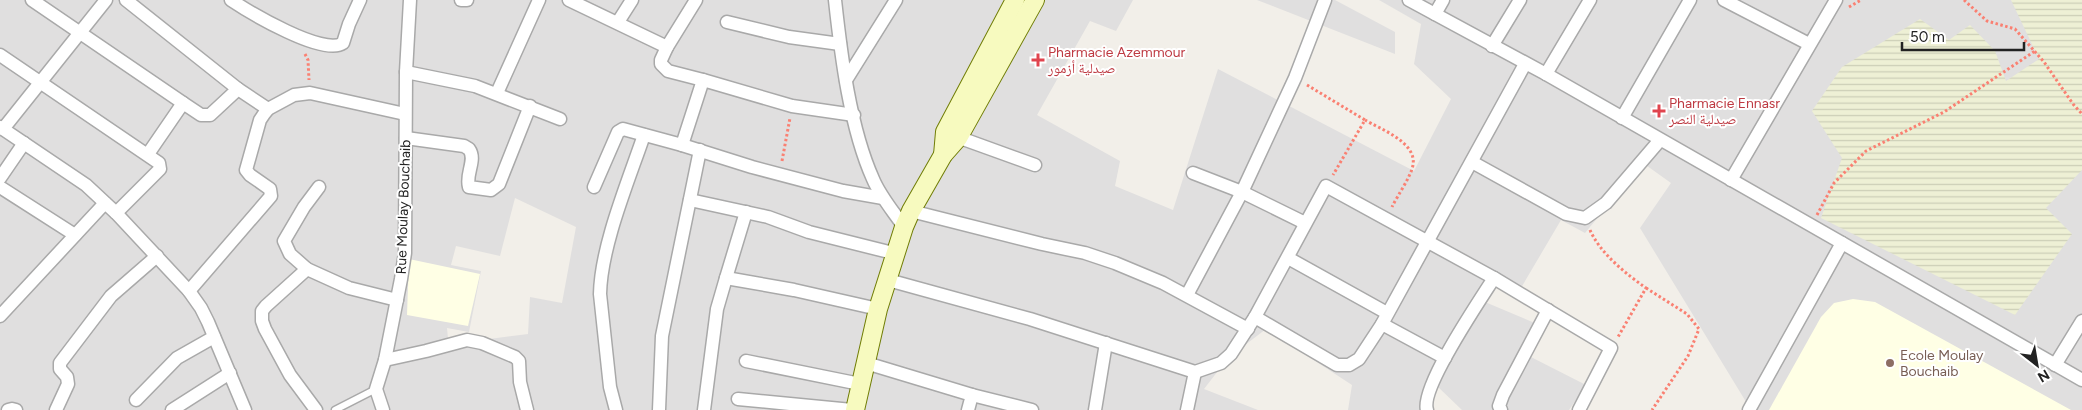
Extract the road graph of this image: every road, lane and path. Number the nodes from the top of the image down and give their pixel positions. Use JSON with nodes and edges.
{"nodes":[{"id":1,"x":32,"y":0,"type":"edge"},
{"id":2,"x":106,"y":0,"type":"edge"},
{"id":3,"x":126,"y":0,"type":"edge"},
{"id":4,"x":232,"y":0,"type":"edge"},
{"id":5,"x":360,"y":0,"type":"edge"},
{"id":6,"x":410,"y":0,"type":"edge"},
{"id":7,"x":461,"y":0,"type":"edge"},
{"id":8,"x":467,"y":0,"type":"edge"},
{"id":9,"x":538,"y":0,"type":"edge"},
{"id":10,"x":569,"y":0,"type":"edge"},
{"id":11,"x":632,"y":0,"type":"edge"},
{"id":12,"x":696,"y":0,"type":"edge"},
{"id":13,"x":835,"y":0,"type":"edge"},
{"id":14,"x":896,"y":0,"type":"edge"},
{"id":15,"x":1015,"y":0,"type":"edge"},
{"id":16,"x":1035,"y":0,"type":"edge"},
{"id":17,"x":1325,"y":0,"type":"edge"},
{"id":18,"x":1409,"y":0,"type":"edge"},
{"id":19,"x":1443,"y":0,"type":"edge"},
{"id":20,"x":1520,"y":0,"type":"edge"},
{"id":21,"x":1590,"y":0,"type":"edge"},
{"id":22,"x":1690,"y":0,"type":"edge"},
{"id":23,"x":1724,"y":0,"type":"edge"},
{"id":24,"x":1836,"y":0,"type":"edge"},
{"id":25,"x":1964,"y":0,"type":"edge"},
{"id":26,"x":1435,"y":14,"type":"junction"},
{"id":27,"x":618,"y":22,"type":"junction"},
{"id":28,"x":727,"y":22,"type":"dead end"},
{"id":29,"x":80,"y":33,"type":"junction"},
{"id":30,"x":295,"y":36,"type":"junction"},
{"id":31,"x":840,"y":44,"type":"junction"},
{"id":32,"x":1809,"y":44,"type":"junction"},
{"id":33,"x":1492,"y":46,"type":"junction"},
{"id":34,"x":667,"y":47,"type":"junction"},
{"id":35,"x":2035,"y":51,"type":"junction"},
{"id":36,"x":0,"y":55,"type":"edge"},
{"id":37,"x":1525,"y":64,"type":"junction"},
{"id":38,"x":406,"y":72,"type":"junction"},
{"id":39,"x":1546,"y":74,"type":"junction"},
{"id":40,"x":1295,"y":78,"type":"junction"},
{"id":41,"x":703,"y":80,"type":"junction"},
{"id":42,"x":846,"y":80,"type":"junction"},
{"id":43,"x":42,"y":82,"type":"junction"},
{"id":44,"x":238,"y":89,"type":"junction"},
{"id":45,"x":310,"y":93,"type":"junction"},
{"id":46,"x":497,"y":93,"type":"junction"},
{"id":47,"x":183,"y":103,"type":"junction"},
{"id":48,"x":530,"y":106,"type":"junction"},
{"id":49,"x":792,"y":106,"type":"junction"},
{"id":50,"x":268,"y":109,"type":"junction"},
{"id":51,"x":405,"y":114,"type":"junction"},
{"id":52,"x":2082,"y":114,"type":"edge"},
{"id":53,"x":854,"y":115,"type":"junction"},
{"id":54,"x":1622,"y":118,"type":"junction"},
{"id":55,"x":560,"y":119,"type":"dead end"},
{"id":56,"x":1365,"y":120,"type":"junction"},
{"id":57,"x":2,"y":128,"type":"edge"},
{"id":58,"x":644,"y":135,"type":"junction"},
{"id":59,"x":952,"y":135,"type":"junction"},
{"id":60,"x":406,"y":138,"type":"junction"},
{"id":61,"x":1660,"y":140,"type":"junction"},
{"id":62,"x":24,"y":143,"type":"junction"},
{"id":63,"x":682,"y":145,"type":"junction"},
{"id":64,"x":700,"y":150,"type":"junction"},
{"id":65,"x":148,"y":154,"type":"junction"},
{"id":66,"x":1472,"y":162,"type":"junction"},
{"id":67,"x":1035,"y":165,"type":"dead end"},
{"id":68,"x":1193,"y":173,"type":"dead end"},
{"id":69,"x":780,"y":174,"type":"junction"},
{"id":70,"x":0,"y":178,"type":"edge"},
{"id":71,"x":1731,"y":180,"type":"junction"},
{"id":72,"x":1326,"y":186,"type":"junction"},
{"id":73,"x":319,"y":187,"type":"dead end"},
{"id":74,"x":594,"y":187,"type":"dead end"},
{"id":75,"x":0,"y":188,"type":"edge"},
{"id":76,"x":1242,"y":192,"type":"junction"},
{"id":77,"x":883,"y":198,"type":"junction"},
{"id":78,"x":690,"y":200,"type":"junction"},
{"id":79,"x":106,"y":203,"type":"junction"},
{"id":80,"x":746,"y":212,"type":"junction"},
{"id":81,"x":116,"y":213,"type":"junction"},
{"id":82,"x":1585,"y":218,"type":"junction"},
{"id":83,"x":908,"y":219,"type":"junction"},
{"id":84,"x":1386,"y":219,"type":"junction"},
{"id":85,"x":1305,"y":224,"type":"junction"},
{"id":86,"x":1811,"y":226,"type":"junction"},
{"id":87,"x":75,"y":235,"type":"junction"},
{"id":88,"x":1428,"y":242,"type":"junction"},
{"id":89,"x":1842,"y":243,"type":"junction"},
{"id":90,"x":897,"y":254,"type":"junction"},
{"id":91,"x":157,"y":256,"type":"junction"},
{"id":92,"x":1288,"y":258,"type":"junction"},
{"id":93,"x":308,"y":268,"type":"junction"},
{"id":94,"x":726,"y":278,"type":"junction"},
{"id":95,"x":1494,"y":278,"type":"junction"},
{"id":96,"x":888,"y":280,"type":"junction"},
{"id":97,"x":1646,"y":288,"type":"junction"},
{"id":98,"x":189,"y":291,"type":"junction"},
{"id":99,"x":1187,"y":295,"type":"junction"},
{"id":100,"x":397,"y":300,"type":"junction"},
{"id":101,"x":878,"y":309,"type":"junction"},
{"id":102,"x":1548,"y":310,"type":"junction"},
{"id":103,"x":0,"y":316,"type":"edge"},
{"id":104,"x":1255,"y":317,"type":"junction"},
{"id":105,"x":1384,"y":318,"type":"junction"},
{"id":106,"x":2082,"y":321,"type":"edge"},
{"id":107,"x":1248,"y":329,"type":"junction"},
{"id":108,"x":214,"y":337,"type":"junction"},
{"id":109,"x":1106,"y":343,"type":"junction"},
{"id":110,"x":1611,"y":348,"type":"junction"},
{"id":111,"x":1445,"y":358,"type":"junction"},
{"id":112,"x":385,"y":360,"type":"junction"},
{"id":113,"x":746,"y":360,"type":"dead end"},
{"id":114,"x":866,"y":362,"type":"junction"},
{"id":115,"x":2055,"y":365,"type":"junction"},
{"id":116,"x":1195,"y":372,"type":"junction"},
{"id":117,"x":230,"y":373,"type":"junction"},
{"id":118,"x":2082,"y":380,"type":"edge"},
{"id":119,"x":860,"y":384,"type":"junction"},
{"id":120,"x":376,"y":389,"type":"junction"},
{"id":121,"x":972,"y":395,"type":"junction"},
{"id":122,"x":738,"y":399,"type":"dead end"},
{"id":123,"x":136,"y":400,"type":"dead end"},
{"id":124,"x":1018,"y":408,"type":"edge"},
{"id":125,"x":8,"y":410,"type":"edge"},
{"id":126,"x":16,"y":410,"type":"edge"},
{"id":127,"x":56,"y":410,"type":"edge"},
{"id":128,"x":172,"y":410,"type":"edge"},
{"id":129,"x":245,"y":410,"type":"edge"},
{"id":130,"x":316,"y":410,"type":"edge"},
{"id":131,"x":335,"y":410,"type":"edge"},
{"id":132,"x":384,"y":410,"type":"edge"},
{"id":133,"x":527,"y":410,"type":"edge"},
{"id":134,"x":616,"y":410,"type":"edge"},
{"id":135,"x":660,"y":410,"type":"edge"},
{"id":136,"x":704,"y":410,"type":"edge"},
{"id":137,"x":854,"y":410,"type":"edge"},
{"id":138,"x":968,"y":410,"type":"edge"},
{"id":139,"x":1032,"y":410,"type":"edge"},
{"id":140,"x":1095,"y":410,"type":"edge"},
{"id":141,"x":1187,"y":410,"type":"edge"},
{"id":142,"x":1427,"y":410,"type":"edge"},
{"id":143,"x":1501,"y":410,"type":"edge"},
{"id":144,"x":1579,"y":410,"type":"edge"},
{"id":145,"x":1652,"y":410,"type":"edge"},
{"id":146,"x":1749,"y":410,"type":"edge"}],
"edges":[{"from":1,"to":29,"type":"street"},
{"from":2,"to":29,"type":"street"},
{"from":3,"to":44,"type":"street"},
{"from":4,"to":30,"type":"street"},
{"from":5,"to":30,"type":"street"},
{"from":6,"to":38,"type":"street","name":"Rue Moulay Bouchaib"},
{"from":7,"to":8,"type":"street"},
{"from":9,"to":46,"type":"street"},
{"from":10,"to":27,"type":"street"},
{"from":11,"to":27,"type":"street"},
{"from":12,"to":34,"type":"street"},
{"from":13,"to":31,"type":"street"},
{"from":14,"to":42,"type":"street"},
{"from":15,"to":59,"type":"main road"},
{"from":16,"to":59,"type":"main road"},
{"from":17,"to":40,"type":"street"},
{"from":18,"to":26,"type":"street"},
{"from":19,"to":26,"type":"street"},
{"from":20,"to":33,"type":"street"},
{"from":21,"to":39,"type":"street"},
{"from":22,"to":54,"type":"street"},
{"from":23,"to":32,"type":"street"},
{"from":24,"to":32,"type":"street"},
{"from":25,"to":35,"type":"path"},
{"from":26,"to":33,"type":"street"},
{"from":27,"to":34,"type":"street"},
{"from":28,"to":31,"type":"street"},
{"from":29,"to":43,"type":"street"},
{"from":29,"to":47,"type":"street"},
{"from":30,"to":45,"type":"path"},
{"from":31,"to":42,"type":"street"},
{"from":32,"to":71,"type":"street"},
{"from":33,"to":37,"type":"street"},
{"from":34,"to":41,"type":"street"},
{"from":35,"to":52,"type":"path"},
{"from":35,"to":86,"type":"path"},
{"from":36,"to":43,"type":"street"},
{"from":37,"to":39,"type":"street"},
{"from":37,"to":66,"type":"street"},
{"from":38,"to":46,"type":"street"},
{"from":38,"to":51,"type":"street","name":"Rue Moulay Bouchaib"},
{"from":39,"to":54,"type":"street"},
{"from":40,"to":56,"type":"path"},
{"from":40,"to":76,"type":"street"},
{"from":41,"to":49,"type":"street"},
{"from":41,"to":63,"type":"street"},
{"from":42,"to":53,"type":"street"},
{"from":43,"to":57,"type":"street"},
{"from":43,"to":65,"type":"street"},
{"from":44,"to":47,"type":"street"},
{"from":44,"to":50,"type":"street"},
{"from":45,"to":50,"type":"street"},
{"from":45,"to":51,"type":"street"},
{"from":46,"to":48,"type":"street"},
{"from":47,"to":65,"type":"street"},
{"from":48,"to":55,"type":"street"},
{"from":48,"to":60,"type":"street"},
{"from":49,"to":53,"type":"street"},
{"from":49,"to":69,"type":"path"},
{"from":50,"to":98,"type":"street"},
{"from":51,"to":60,"type":"street","name":"Rue Moulay Bouchaib"},
{"from":53,"to":77,"type":"street"},
{"from":54,"to":61,"type":"street"},
{"from":56,"to":72,"type":"path"},
{"from":56,"to":84,"type":"path"},
{"from":57,"to":62,"type":"street"},
{"from":58,"to":63,"type":"street"},
{"from":58,"to":74,"type":"street"},
{"from":58,"to":134,"type":"street"},
{"from":59,"to":67,"type":"street"},
{"from":59,"to":83,"type":"main road"},
{"from":60,"to":100,"type":"street","name":"Rue Moulay Bouchaib"},
{"from":61,"to":71,"type":"street"},
{"from":61,"to":82,"type":"street"},
{"from":62,"to":70,"type":"street"},
{"from":62,"to":79,"type":"street"},
{"from":63,"to":64,"type":"street"},
{"from":64,"to":69,"type":"street"},
{"from":64,"to":78,"type":"street"},
{"from":65,"to":81,"type":"street"},
{"from":66,"to":82,"type":"street"},
{"from":66,"to":88,"type":"street"},
{"from":68,"to":76,"type":"street"},
{"from":69,"to":77,"type":"street"},
{"from":71,"to":86,"type":"street"},
{"from":72,"to":84,"type":"street"},
{"from":72,"to":85,"type":"street"},
{"from":73,"to":93,"type":"street"},
{"from":75,"to":87,"type":"street"},
{"from":76,"to":85,"type":"street"},
{"from":76,"to":99,"type":"street"},
{"from":77,"to":83,"type":"street"},
{"from":78,"to":80,"type":"street"},
{"from":78,"to":135,"type":"street"},
{"from":79,"to":81,"type":"street"},
{"from":79,"to":87,"type":"street"},
{"from":80,"to":90,"type":"street"},
{"from":80,"to":94,"type":"street"},
{"from":81,"to":91,"type":"street"},
{"from":82,"to":97,"type":"path"},
{"from":83,"to":90,"type":"main road"},
{"from":83,"to":99,"type":"street"},
{"from":84,"to":88,"type":"street"},
{"from":85,"to":92,"type":"street"},
{"from":86,"to":89,"type":"street"},
{"from":87,"to":103,"type":"street"},
{"from":88,"to":95,"type":"street"},
{"from":88,"to":105,"type":"street"},
{"from":89,"to":115,"type":"street"},
{"from":89,"to":146,"type":"street"},
{"from":90,"to":96,"type":"main road"},
{"from":91,"to":98,"type":"street"},
{"from":91,"to":127,"type":"street"},
{"from":92,"to":104,"type":"street"},
{"from":92,"to":105,"type":"street"},
{"from":93,"to":100,"type":"street"},
{"from":93,"to":130,"type":"street"},
{"from":94,"to":101,"type":"street"},
{"from":94,"to":136,"type":"street"},
{"from":95,"to":102,"type":"street"},
{"from":95,"to":111,"type":"street"},
{"from":96,"to":101,"type":"main road"},
{"from":96,"to":109,"type":"street"},
{"from":97,"to":110,"type":"path"},
{"from":97,"to":145,"type":"path"},
{"from":98,"to":108,"type":"street"},
{"from":99,"to":107,"type":"street"},
{"from":100,"to":112,"type":"street","name":"Rue Moulay Bouchaib"},
{"from":101,"to":114,"type":"main road"},
{"from":102,"to":110,"type":"street"},
{"from":102,"to":143,"type":"street"},
{"from":104,"to":105,"type":"street"},
{"from":104,"to":107,"type":"street"},
{"from":105,"to":111,"type":"street"},
{"from":106,"to":115,"type":"street"},
{"from":107,"to":116,"type":"street"},
{"from":108,"to":117,"type":"street"},
{"from":108,"to":123,"type":"street"},
{"from":109,"to":116,"type":"street"},
{"from":109,"to":140,"type":"street"},
{"from":110,"to":144,"type":"street"},
{"from":111,"to":142,"type":"street"},
{"from":112,"to":120,"type":"street","name":"Rue Moulay Bouchaib"},
{"from":112,"to":133,"type":"street"},
{"from":113,"to":119,"type":"street"},
{"from":114,"to":119,"type":"main road"},
{"from":114,"to":121,"type":"street"},
{"from":115,"to":118,"type":"street"},
{"from":116,"to":141,"type":"street"},
{"from":117,"to":128,"type":"street"},
{"from":117,"to":129,"type":"street"},
{"from":119,"to":137,"type":"main road"},
{"from":120,"to":131,"type":"lane"},
{"from":120,"to":132,"type":"street"},
{"from":121,"to":124,"type":"street"},
{"from":121,"to":138,"type":"street"},
{"from":122,"to":137,"type":"street"},
{"from":124,"to":139,"type":"street"},
{"from":125,"to":126,"type":"street"}]}
